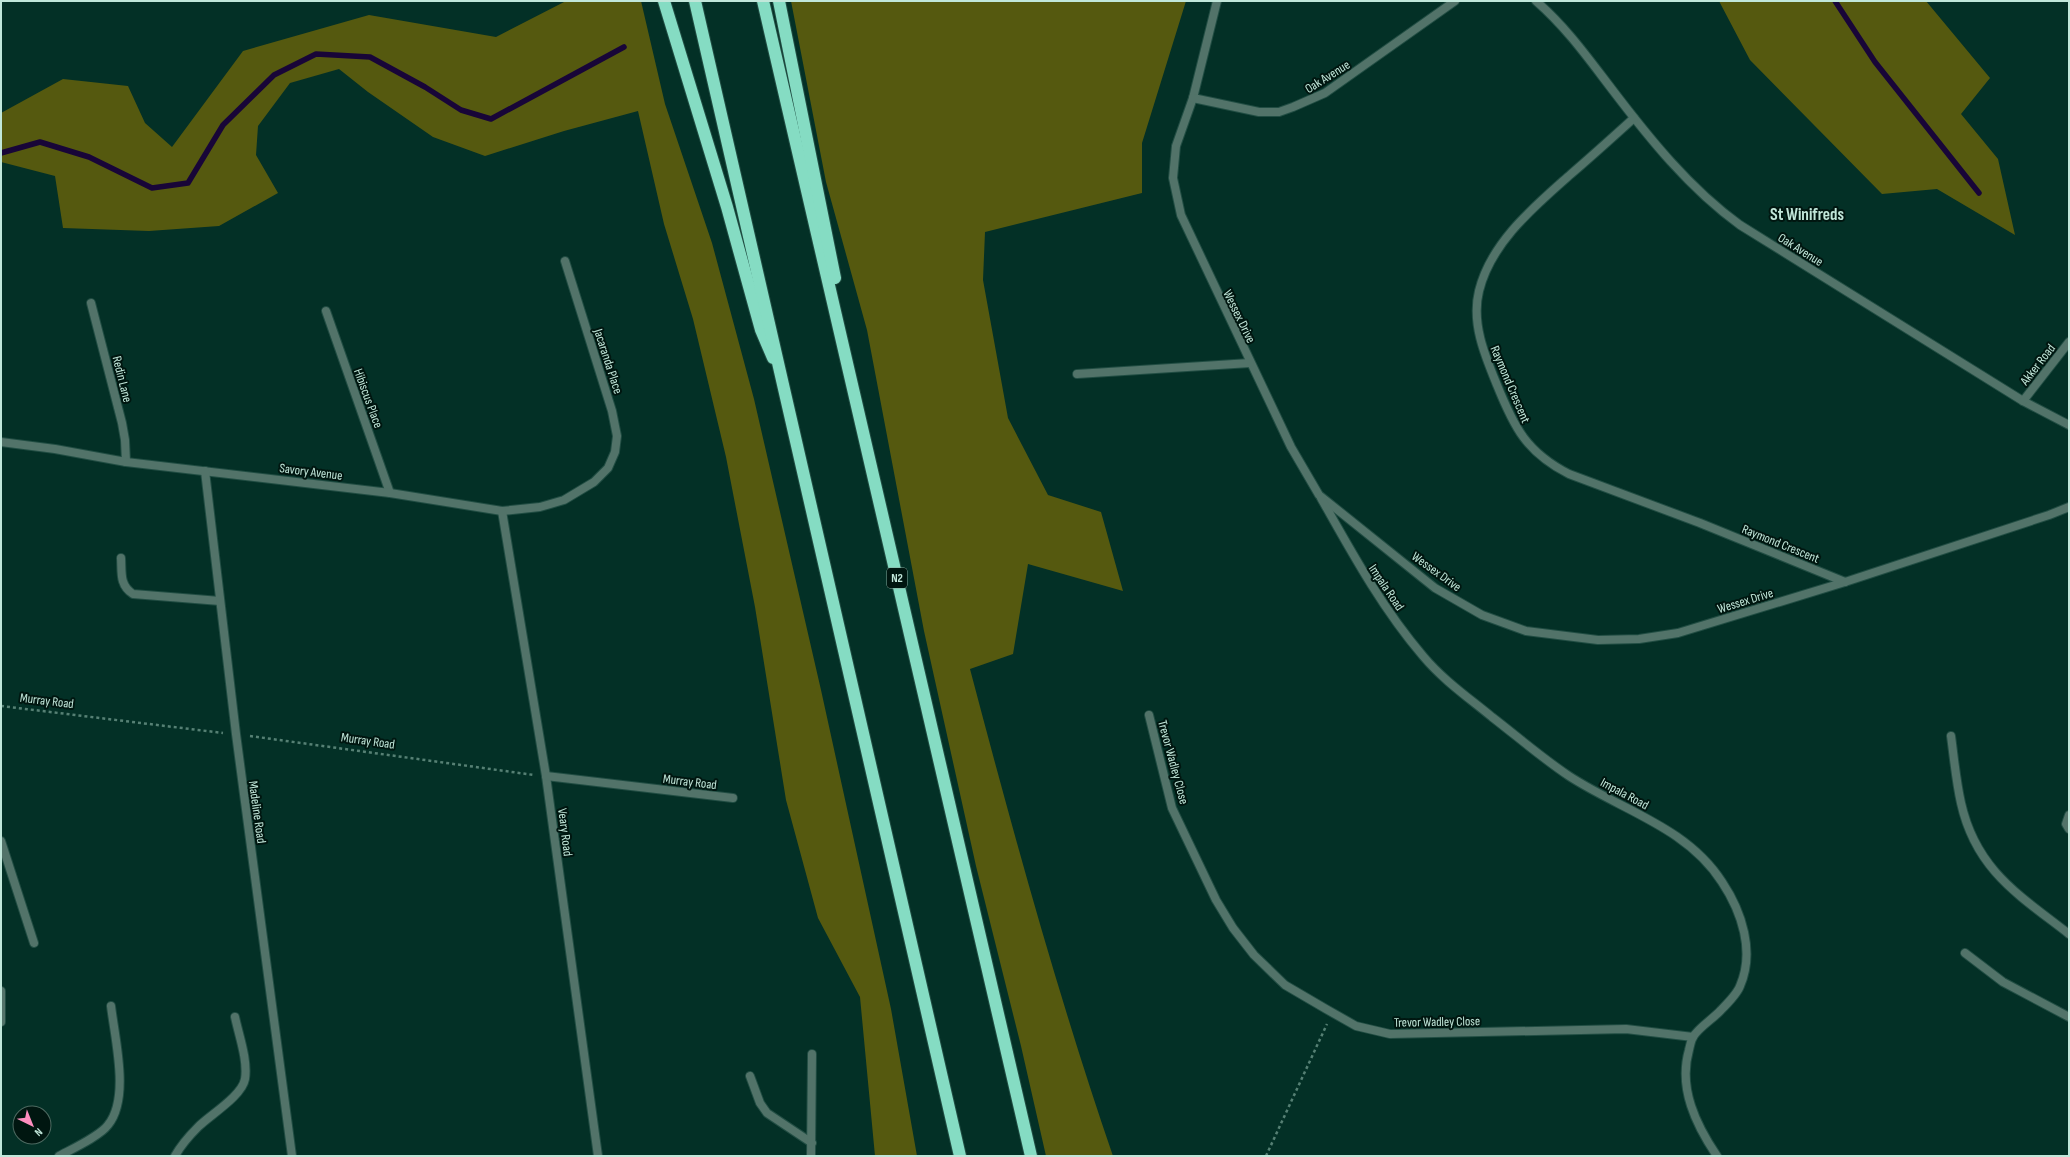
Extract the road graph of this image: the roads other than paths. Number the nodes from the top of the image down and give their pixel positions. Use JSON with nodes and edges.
{"nodes":[{"id":1,"x":664,"y":1,"type":"edge"},
{"id":2,"x":695,"y":1,"type":"edge"},
{"id":3,"x":763,"y":1,"type":"edge"},
{"id":4,"x":779,"y":1,"type":"edge"},
{"id":5,"x":1217,"y":1,"type":"edge"},
{"id":6,"x":1455,"y":1,"type":"edge"},
{"id":7,"x":1536,"y":1,"type":"edge"},
{"id":8,"x":1192,"y":98,"type":"junction"},
{"id":9,"x":1634,"y":118,"type":"junction"},
{"id":10,"x":565,"y":261,"type":"dead end"},
{"id":11,"x":91,"y":303,"type":"dead end"},
{"id":12,"x":326,"y":311,"type":"dead end"},
{"id":13,"x":836,"y":314,"type":"junction"},
{"id":14,"x":2069,"y":342,"type":"edge"},
{"id":15,"x":1250,"y":363,"type":"junction"},
{"id":16,"x":781,"y":371,"type":"junction"},
{"id":17,"x":1077,"y":374,"type":"dead end"},
{"id":18,"x":2023,"y":401,"type":"junction"},
{"id":19,"x":2069,"y":425,"type":"edge"},
{"id":20,"x":1,"y":442,"type":"edge"},
{"id":21,"x":126,"y":462,"type":"junction"},
{"id":22,"x":608,"y":468,"type":"joint"},
{"id":23,"x":204,"y":470,"type":"junction"},
{"id":24,"x":390,"y":493,"type":"junction"},
{"id":25,"x":1319,"y":495,"type":"junction"},
{"id":26,"x":2069,"y":507,"type":"edge"},
{"id":27,"x":502,"y":511,"type":"junction"},
{"id":28,"x":122,"y":558,"type":"dead end"},
{"id":29,"x":1845,"y":582,"type":"junction"},
{"id":30,"x":220,"y":601,"type":"junction"},
{"id":31,"x":1149,"y":715,"type":"dead end"},
{"id":32,"x":1950,"y":736,"type":"dead end"},
{"id":33,"x":546,"y":776,"type":"junction"},
{"id":34,"x":733,"y":798,"type":"dead end"},
{"id":35,"x":2069,"y":815,"type":"edge"},
{"id":36,"x":2069,"y":829,"type":"edge"},
{"id":37,"x":1,"y":841,"type":"edge"},
{"id":38,"x":2069,"y":934,"type":"edge"},
{"id":39,"x":34,"y":943,"type":"dead end"},
{"id":40,"x":1965,"y":953,"type":"dead end"},
{"id":41,"x":1,"y":991,"type":"edge"},
{"id":42,"x":111,"y":1006,"type":"dead end"},
{"id":43,"x":235,"y":1017,"type":"dead end"},
{"id":44,"x":2069,"y":1017,"type":"edge"},
{"id":45,"x":1,"y":1022,"type":"edge"},
{"id":46,"x":1693,"y":1037,"type":"junction"},
{"id":47,"x":812,"y":1054,"type":"dead end"},
{"id":48,"x":750,"y":1076,"type":"dead end"},
{"id":49,"x":812,"y":1143,"type":"junction"},
{"id":50,"x":59,"y":1156,"type":"edge"},
{"id":51,"x":175,"y":1156,"type":"edge"},
{"id":52,"x":292,"y":1156,"type":"edge"},
{"id":53,"x":598,"y":1156,"type":"edge"},
{"id":54,"x":812,"y":1156,"type":"edge"},
{"id":55,"x":960,"y":1156,"type":"edge"},
{"id":56,"x":1031,"y":1156,"type":"edge"},
{"id":57,"x":1717,"y":1156,"type":"edge"}],
"edges":[{"from":1,"to":16,"type":"highway"},
{"from":2,"to":16,"type":"highway"},
{"from":3,"to":13,"type":"highway","number":"N2"},
{"from":4,"to":13,"type":"highway"},
{"from":5,"to":8,"type":"street","name":"Wessex Drive"},
{"from":6,"to":8,"type":"street","name":"Oak Avenue"},
{"from":7,"to":9,"type":"street","name":"Oak Avenue"},
{"from":8,"to":15,"type":"street","name":"Wessex Drive"},
{"from":9,"to":18,"type":"street","name":"Oak Avenue"},
{"from":9,"to":29,"type":"street","name":"Raymond Crescent"},
{"from":10,"to":22,"type":"street","name":"Jacaranda Place"},
{"from":11,"to":21,"type":"street","name":"Redin Lane"},
{"from":12,"to":24,"type":"street","name":"Hibiscus Place"},
{"from":13,"to":56,"type":"highway","number":"N2"},
{"from":14,"to":18,"type":"street","name":"Akker Road"},
{"from":15,"to":17,"type":"street"},
{"from":15,"to":25,"type":"street","name":"Wessex Drive"},
{"from":16,"to":55,"type":"highway"},
{"from":18,"to":19,"type":"street","name":"Oak Avenue"},
{"from":20,"to":21,"type":"street","name":"Savory Avenue"},
{"from":21,"to":23,"type":"street","name":"Savory Avenue"},
{"from":22,"to":27,"type":"street","name":"Savory Avenue"},
{"from":23,"to":24,"type":"street","name":"Savory Avenue"},
{"from":23,"to":30,"type":"street","name":"Madeline Road"},
{"from":24,"to":27,"type":"street","name":"Savory Avenue"},
{"from":25,"to":29,"type":"street","name":"Wessex Drive"},
{"from":25,"to":46,"type":"street","name":"Impala Road"},
{"from":26,"to":29,"type":"street","name":"Wessex Drive"},
{"from":27,"to":33,"type":"street","name":"Veary Road"},
{"from":28,"to":30,"type":"street"},
{"from":30,"to":52,"type":"street","name":"Madeline Road"},
{"from":31,"to":46,"type":"street","name":"Trevor Wadley Close"},
{"from":32,"to":38,"type":"street"},
{"from":33,"to":34,"type":"street","name":"Murray Road"},
{"from":33,"to":53,"type":"street","name":"Veary Road"},
{"from":35,"to":36,"type":"street"},
{"from":37,"to":39,"type":"street"},
{"from":40,"to":44,"type":"street"},
{"from":41,"to":45,"type":"street"},
{"from":42,"to":50,"type":"street"},
{"from":43,"to":51,"type":"street"},
{"from":46,"to":57,"type":"street"},
{"from":47,"to":49,"type":"street"},
{"from":48,"to":49,"type":"street"},
{"from":49,"to":54,"type":"street"}]}
